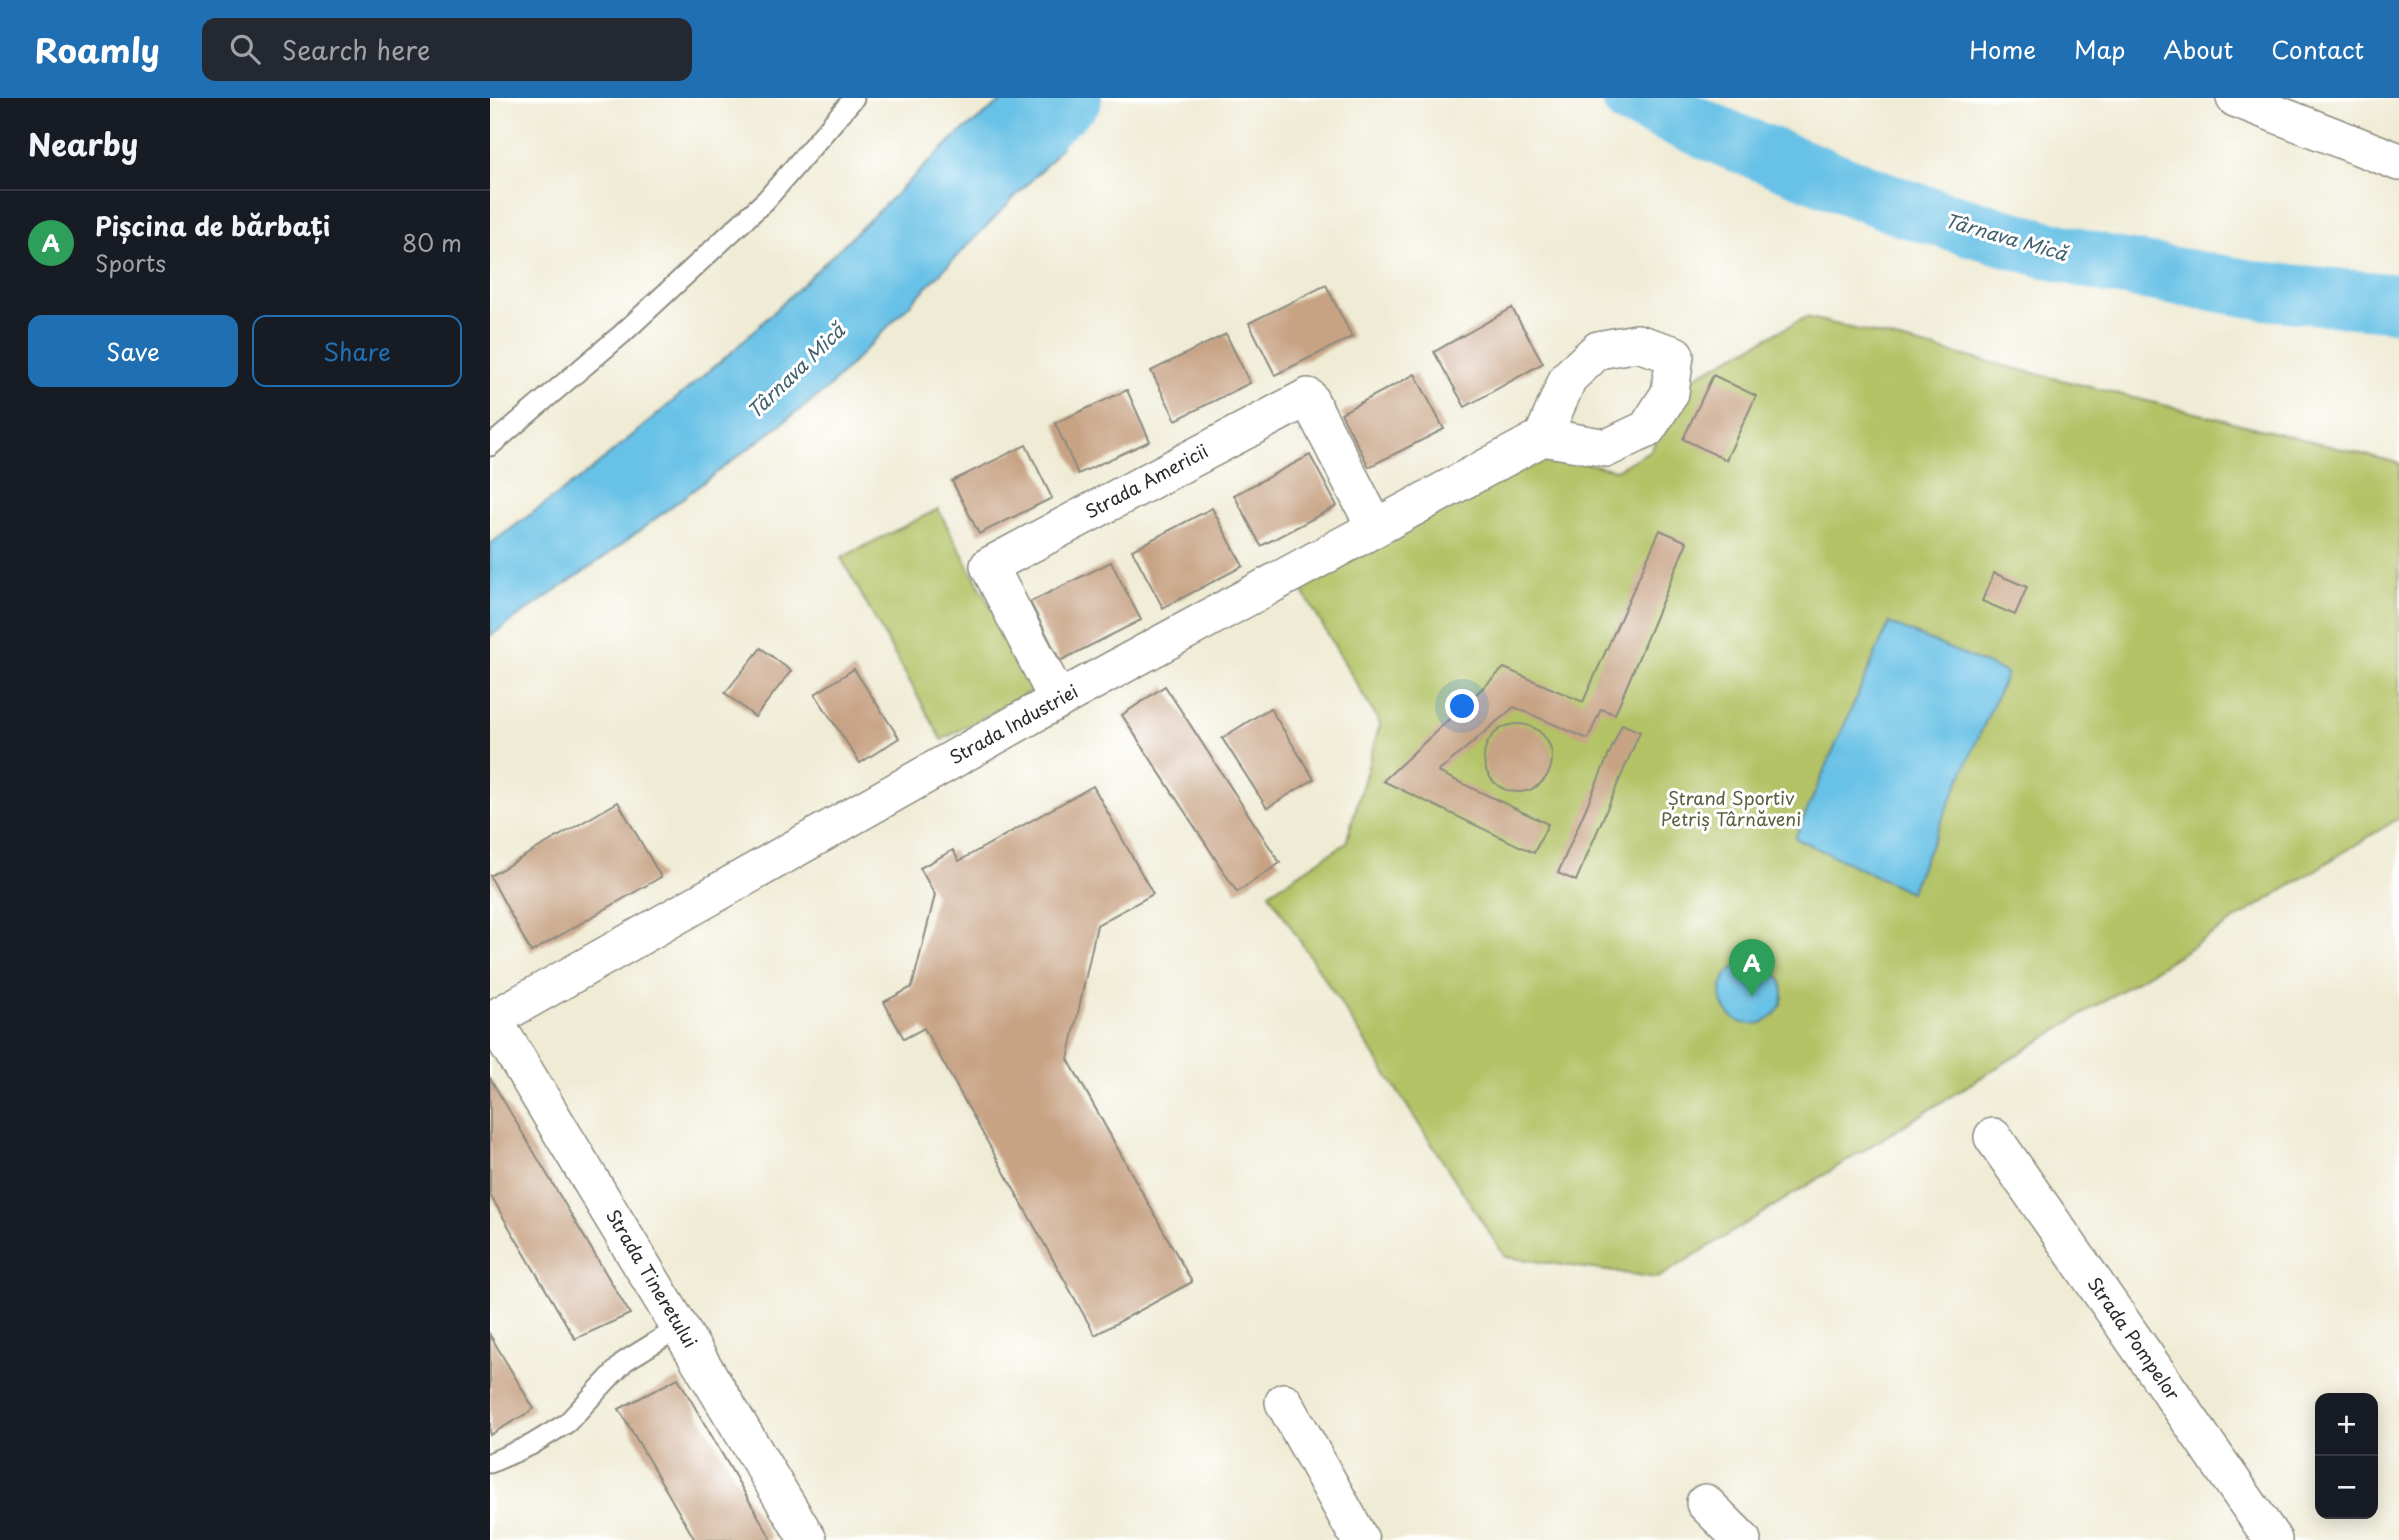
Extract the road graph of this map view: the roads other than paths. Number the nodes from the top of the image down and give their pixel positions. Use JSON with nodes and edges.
{"nodes":[{"id":1,"x":854,"y":98,"type":"edge"},
{"id":2,"x":2235,"y":98,"type":"edge"},
{"id":3,"x":2399,"y":162,"type":"edge"},
{"id":4,"x":1543,"y":437,"type":"dead end"},
{"id":5,"x":490,"y":446,"type":"edge"},
{"id":6,"x":1375,"y":527,"type":"junction"},
{"id":7,"x":1058,"y":700,"type":"junction"},
{"id":8,"x":492,"y":1020,"type":"edge"},
{"id":9,"x":1993,"y":1137,"type":"dead end"},
{"id":10,"x":680,"y":1327,"type":"junction"},
{"id":11,"x":1284,"y":1402,"type":"dead end"},
{"id":12,"x":490,"y":1464,"type":"edge"},
{"id":13,"x":1705,"y":1503,"type":"dead end"},
{"id":14,"x":808,"y":1540,"type":"edge"},
{"id":15,"x":1360,"y":1540,"type":"edge"},
{"id":16,"x":1742,"y":1540,"type":"edge"},
{"id":17,"x":2273,"y":1540,"type":"edge"}],
"edges":[{"from":1,"to":5,"type":"lane"},
{"from":2,"to":3,"type":"street"},
{"from":4,"to":6,"type":"street","name":"Strada Industriei"},
{"from":6,"to":7,"type":"street","name":"Strada Industriei"},
{"from":6,"to":7,"type":"street","name":"Strada Americii"},
{"from":7,"to":8,"type":"street","name":"Strada Industriei"},
{"from":8,"to":10,"type":"street","name":"Strada Tineretului"},
{"from":9,"to":17,"type":"street","name":"Strada Pompelor"},
{"from":10,"to":12,"type":"lane"},
{"from":10,"to":14,"type":"street","name":"Strada Tineretului"},
{"from":11,"to":15,"type":"street"},
{"from":13,"to":16,"type":"street"}]}
